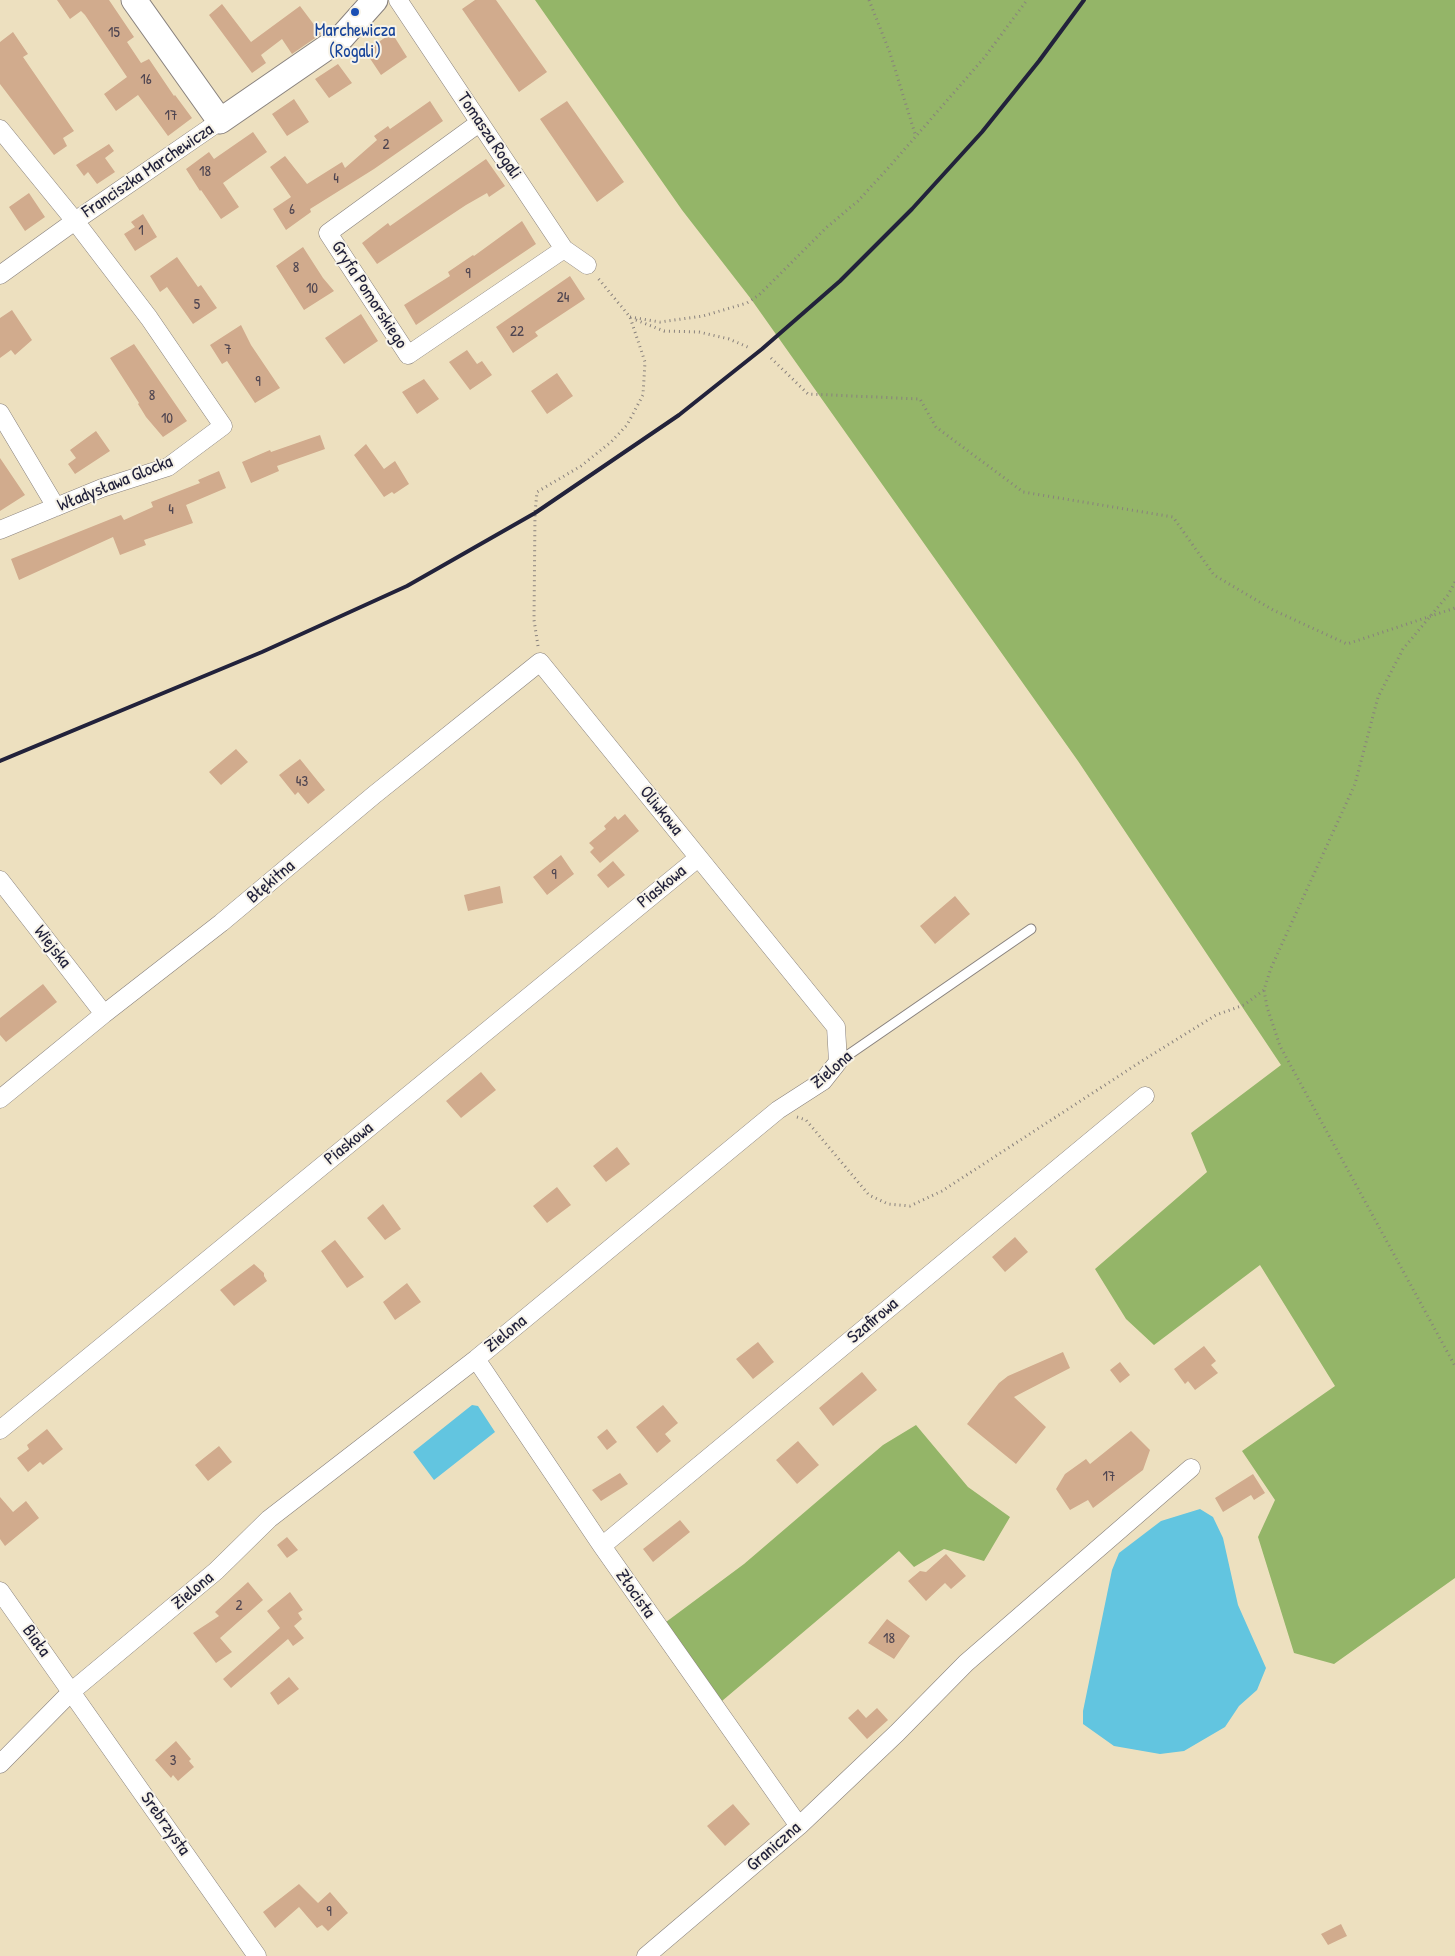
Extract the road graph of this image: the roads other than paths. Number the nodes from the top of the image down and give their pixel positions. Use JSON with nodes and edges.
{"nodes":[{"id":1,"x":134,"y":0,"type":"edge"},
{"id":2,"x":375,"y":0,"type":"edge"},
{"id":3,"x":398,"y":0,"type":"edge"},
{"id":4,"x":220,"y":121,"type":"junction"},
{"id":5,"x":479,"y":123,"type":"junction"},
{"id":6,"x":0,"y":129,"type":"edge"},
{"id":7,"x":75,"y":221,"type":"junction"},
{"id":8,"x":564,"y":250,"type":"junction"},
{"id":9,"x":587,"y":265,"type":"road end"},
{"id":10,"x":0,"y":275,"type":"edge"},
{"id":11,"x":0,"y":413,"type":"edge"},
{"id":12,"x":56,"y":507,"type":"junction"},
{"id":13,"x":0,"y":530,"type":"edge"},
{"id":14,"x":540,"y":662,"type":"joint"},
{"id":15,"x":698,"y":858,"type":"junction"},
{"id":16,"x":0,"y":880,"type":"edge"},
{"id":17,"x":1031,"y":929,"type":"dead end"},
{"id":18,"x":104,"y":1014,"type":"junction"},
{"id":19,"x":838,"y":1062,"type":"junction"},
{"id":20,"x":1145,"y":1096,"type":"dead end"},
{"id":21,"x":0,"y":1099,"type":"edge"},
{"id":22,"x":476,"y":1359,"type":"junction"},
{"id":23,"x":0,"y":1430,"type":"edge"},
{"id":24,"x":1191,"y":1468,"type":"dead end"},
{"id":25,"x":602,"y":1546,"type":"junction"},
{"id":26,"x":0,"y":1591,"type":"edge"},
{"id":27,"x":72,"y":1692,"type":"junction"},
{"id":28,"x":0,"y":1764,"type":"edge"},
{"id":29,"x":799,"y":1826,"type":"junction"},
{"id":30,"x":257,"y":1956,"type":"edge"},
{"id":31,"x":646,"y":1956,"type":"edge"}],
"edges":[{"from":1,"to":4,"type":"street","name":"Franciszka Marchewicza"},
{"from":2,"to":4,"type":"street","name":"Franciszka Marchewicza"},
{"from":3,"to":5,"type":"street","name":"Tomasza Rogali"},
{"from":4,"to":7,"type":"street","name":"Franciszka Marchewicza"},
{"from":5,"to":8,"type":"street","name":"Tomasza Rogali"},
{"from":5,"to":8,"type":"street","name":"Gryfa Pomorskiego"},
{"from":6,"to":7,"type":"street"},
{"from":7,"to":10,"type":"street","name":"Franciszka Marchewicza"},
{"from":7,"to":12,"type":"street","name":"Władysława Glocka"},
{"from":8,"to":9,"type":"street","name":"Tomasza Rogali"},
{"from":11,"to":12,"type":"street"},
{"from":12,"to":13,"type":"street","name":"Władysława Glocka"},
{"from":14,"to":15,"type":"street","name":"Oliwkowa"},
{"from":14,"to":18,"type":"street","name":"Błękitna"},
{"from":15,"to":19,"type":"street","name":"Oliwkowa"},
{"from":15,"to":23,"type":"street","name":"Piaskowa"},
{"from":16,"to":18,"type":"street","name":"Wiejska"},
{"from":17,"to":19,"type":"lane","name":"Zielona"},
{"from":18,"to":21,"type":"street","name":"Błękitna"},
{"from":19,"to":22,"type":"street","name":"Zielona"},
{"from":20,"to":25,"type":"street","name":"Szafirowa"},
{"from":22,"to":25,"type":"street","name":"Złocista"},
{"from":22,"to":27,"type":"street","name":"Zielona"},
{"from":24,"to":29,"type":"street","name":"Graniczna"},
{"from":25,"to":29,"type":"street","name":"Złocista"},
{"from":26,"to":27,"type":"street","name":"Biała"},
{"from":27,"to":28,"type":"street","name":"Zielona"},
{"from":27,"to":30,"type":"street","name":"Srebrzysta"},
{"from":29,"to":31,"type":"street","name":"Graniczna"}]}
